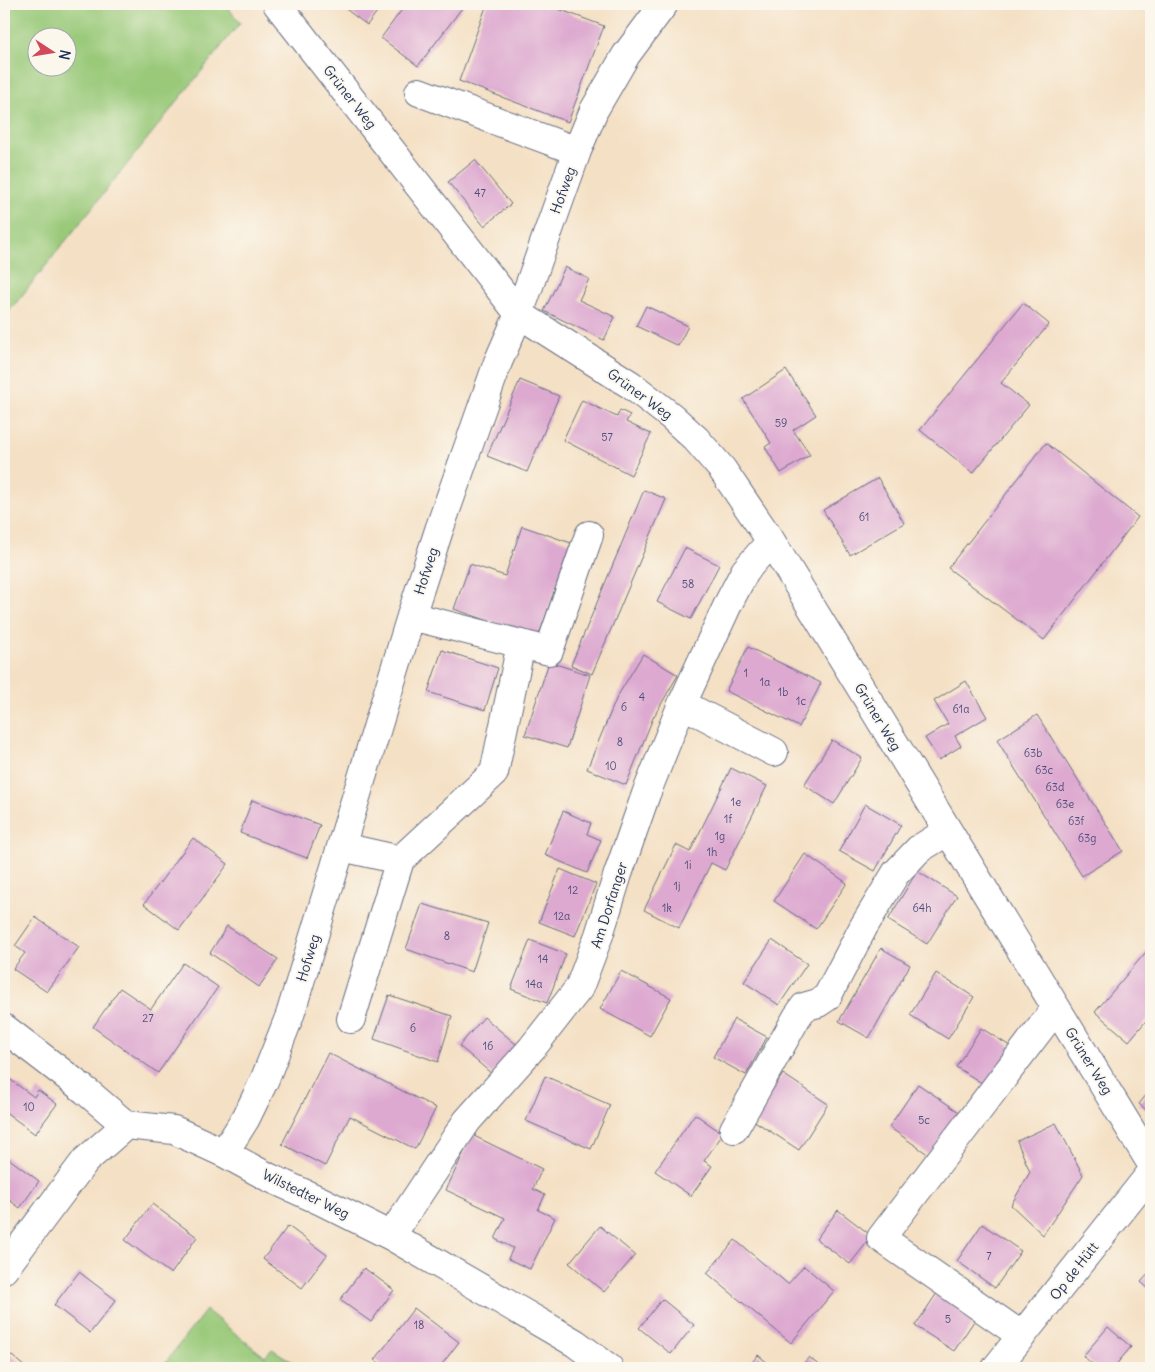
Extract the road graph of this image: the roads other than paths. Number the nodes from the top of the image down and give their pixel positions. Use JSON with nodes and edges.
{"nodes":[{"id":1,"x":277,"y":4,"type":"edge"},
{"id":2,"x":664,"y":4,"type":"edge"},
{"id":3,"x":419,"y":92,"type":"dead end"},
{"id":4,"x":577,"y":151,"type":"junction"},
{"id":5,"x":519,"y":314,"type":"junction"},
{"id":6,"x":588,"y":536,"type":"dead end"},
{"id":7,"x":771,"y":542,"type":"junction"},
{"id":8,"x":412,"y":616,"type":"junction"},
{"id":9,"x":521,"y":644,"type":"junction"},
{"id":10,"x":682,"y":704,"type":"junction"},
{"id":11,"x":774,"y":752,"type":"dead end"},
{"id":12,"x":948,"y":831,"type":"junction"},
{"id":13,"x":342,"y":847,"type":"junction"},
{"id":14,"x":400,"y":860,"type":"junction"},
{"id":15,"x":1056,"y":1008,"type":"junction"},
{"id":16,"x":351,"y":1019,"type":"dead end"},
{"id":17,"x":4,"y":1028,"type":"edge"},
{"id":18,"x":126,"y":1125,"type":"junction"},
{"id":19,"x":734,"y":1129,"type":"dead end"},
{"id":20,"x":224,"y":1153,"type":"junction"},
{"id":21,"x":1151,"y":1163,"type":"edge"},
{"id":22,"x":1151,"y":1173,"type":"edge"},
{"id":23,"x":391,"y":1236,"type":"junction"},
{"id":24,"x":4,"y":1269,"type":"edge"},
{"id":25,"x":1022,"y":1336,"type":"junction"},
{"id":26,"x":609,"y":1368,"type":"edge"},
{"id":27,"x":996,"y":1368,"type":"edge"}],
"edges":[{"from":1,"to":5,"type":"street","name":"Grüner Weg"},
{"from":2,"to":4,"type":"street","name":"Hofweg"},
{"from":3,"to":4,"type":"street"},
{"from":4,"to":5,"type":"street","name":"Hofweg"},
{"from":5,"to":7,"type":"street","name":"Grüner Weg"},
{"from":5,"to":8,"type":"street","name":"Hofweg"},
{"from":6,"to":9,"type":"street"},
{"from":7,"to":10,"type":"street","name":"Am Dorfanger"},
{"from":7,"to":12,"type":"street","name":"Grüner Weg"},
{"from":8,"to":9,"type":"street"},
{"from":8,"to":13,"type":"street","name":"Hofweg"},
{"from":9,"to":14,"type":"street"},
{"from":10,"to":11,"type":"street"},
{"from":10,"to":23,"type":"street","name":"Am Dorfanger"},
{"from":12,"to":15,"type":"street","name":"Grüner Weg"},
{"from":12,"to":19,"type":"street"},
{"from":13,"to":14,"type":"street"},
{"from":13,"to":20,"type":"street","name":"Hofweg"},
{"from":14,"to":16,"type":"street"},
{"from":15,"to":21,"type":"street","name":"Grüner Weg"},
{"from":15,"to":25,"type":"street"},
{"from":17,"to":18,"type":"street"},
{"from":18,"to":20,"type":"street","name":"Wilstedter Weg"},
{"from":18,"to":24,"type":"street"},
{"from":20,"to":23,"type":"street","name":"Wilstedter Weg"},
{"from":22,"to":25,"type":"street","name":"Op de Hütt"},
{"from":23,"to":26,"type":"street","name":"Wilstedter Weg"},
{"from":25,"to":27,"type":"street","name":"Op de Hütt"}]}
